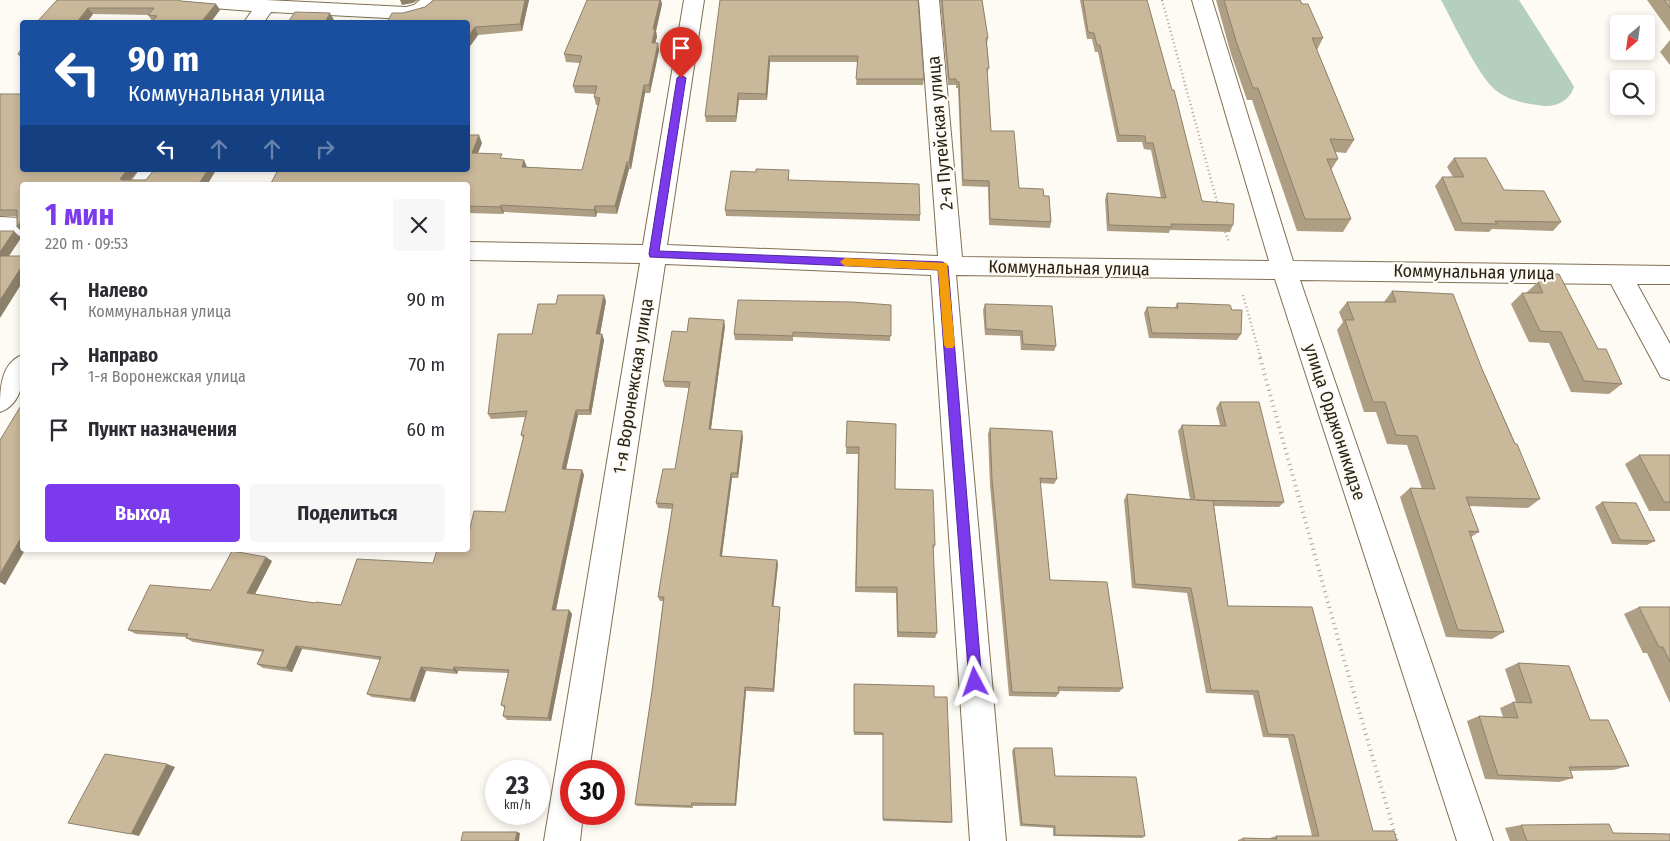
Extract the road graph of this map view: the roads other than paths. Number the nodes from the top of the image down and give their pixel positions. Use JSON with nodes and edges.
{"nodes":[{"id":1,"x":186,"y":0,"type":"edge"},
{"id":2,"x":432,"y":0,"type":"edge"},
{"id":3,"x":694,"y":0,"type":"edge"},
{"id":4,"x":929,"y":0,"type":"edge"},
{"id":5,"x":1202,"y":0,"type":"edge"},
{"id":6,"x":266,"y":6,"type":"junction"},
{"id":7,"x":256,"y":20,"type":"edge"},
{"id":8,"x":0,"y":226,"type":"edge"},
{"id":9,"x":20,"y":227,"type":"edge"},
{"id":10,"x":470,"y":251,"type":"edge"},
{"id":11,"x":654,"y":254,"type":"junction"},
{"id":12,"x":947,"y":266,"type":"junction"},
{"id":13,"x":1284,"y":270,"type":"junction"},
{"id":14,"x":1618,"y":274,"type":"junction"},
{"id":15,"x":1670,"y":275,"type":"edge"},
{"id":16,"x":20,"y":369,"type":"edge"},
{"id":17,"x":1670,"y":369,"type":"edge"},
{"id":18,"x":0,"y":401,"type":"edge"},
{"id":19,"x":574,"y":760,"type":"edge"},
{"id":20,"x":564,"y":825,"type":"edge"},
{"id":21,"x":562,"y":841,"type":"edge"},
{"id":22,"x":988,"y":841,"type":"edge"},
{"id":23,"x":1475,"y":841,"type":"edge"}],
"edges":[{"from":1,"to":6,"type":"street"},
{"from":2,"to":6,"type":"street"},
{"from":3,"to":11,"type":"street","name":"1-я Воронежская улица"},
{"from":4,"to":12,"type":"street","name":"2-я Путейская улица"},
{"from":5,"to":13,"type":"street","name":"улица Орджоникидзе"},
{"from":6,"to":7,"type":"street"},
{"from":8,"to":9,"type":"street"},
{"from":10,"to":11,"type":"street","name":"Коммунальная улица"},
{"from":11,"to":12,"type":"street","name":"Коммунальная улица"},
{"from":11,"to":19,"type":"street","name":"1-я Воронежская улица"},
{"from":12,"to":13,"type":"street","name":"Коммунальная улица"},
{"from":12,"to":22,"type":"street","name":"2-я Путейская улица"},
{"from":13,"to":14,"type":"street","name":"Коммунальная улица"},
{"from":13,"to":23,"type":"street","name":"улица Орджоникидзе"},
{"from":14,"to":15,"type":"street","name":"Коммунальная улица"},
{"from":14,"to":17,"type":"street"},
{"from":16,"to":18,"type":"street"},
{"from":20,"to":21,"type":"street"}]}
